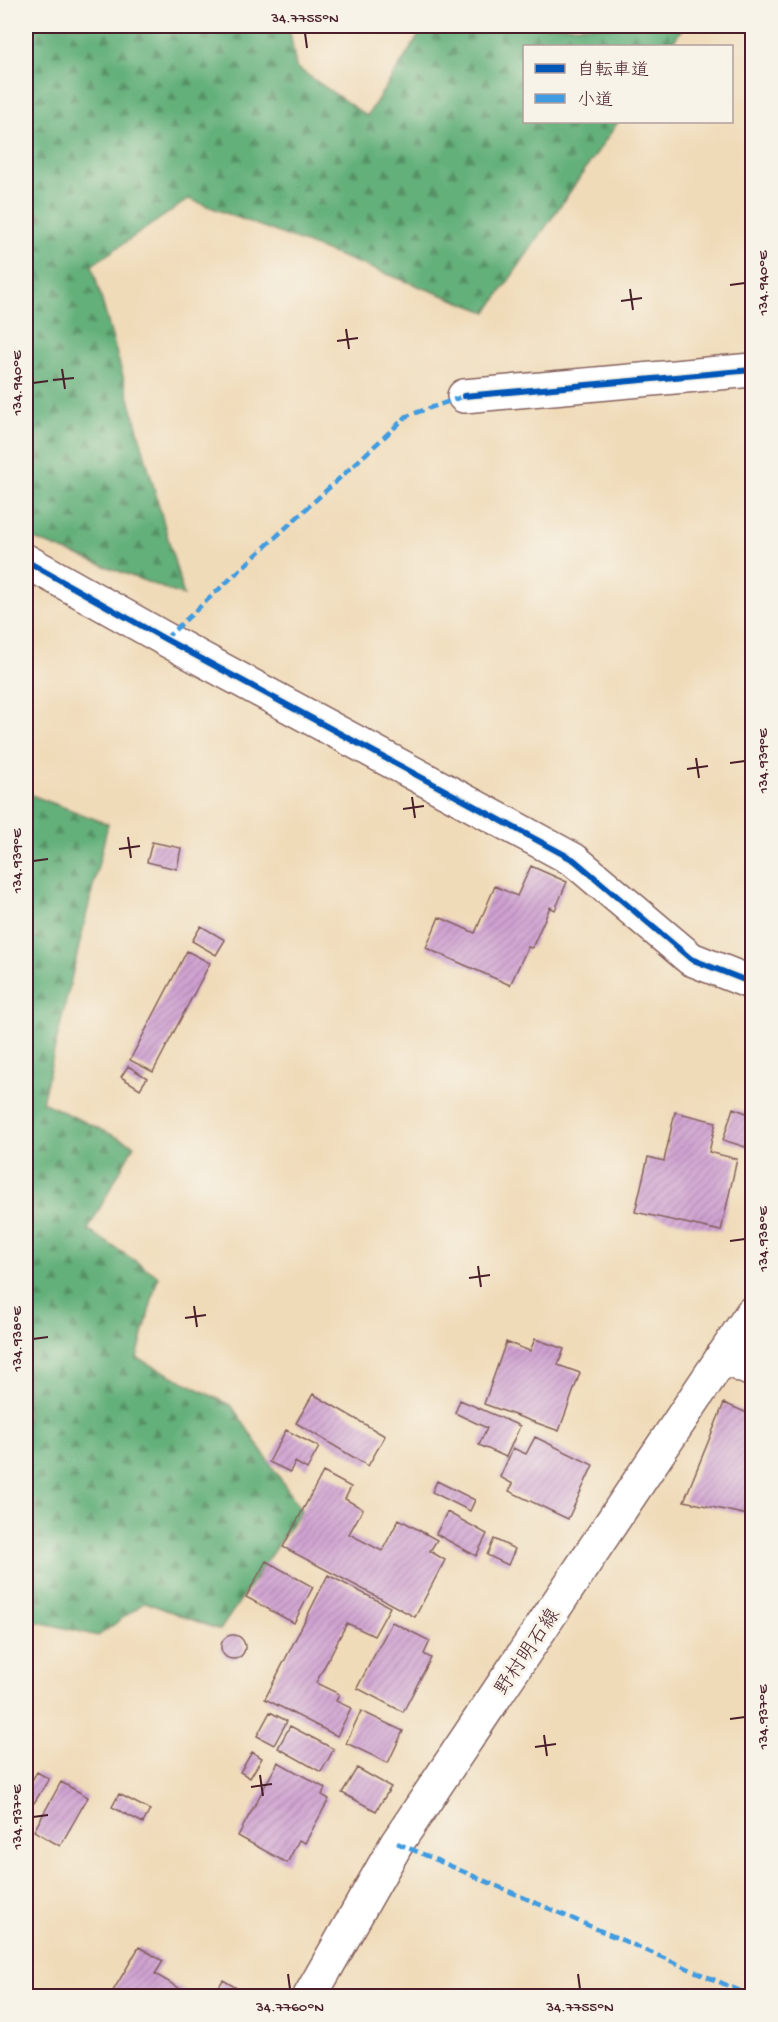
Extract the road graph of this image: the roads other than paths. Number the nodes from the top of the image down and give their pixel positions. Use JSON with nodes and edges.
{"nodes":[{"id":1,"x":753,"y":370,"type":"edge"},
{"id":2,"x":464,"y":396,"type":"dead end"},
{"id":3,"x":26,"y":561,"type":"edge"},
{"id":4,"x":753,"y":983,"type":"edge"},
{"id":5,"x":753,"y":1313,"type":"edge"},
{"id":6,"x":723,"y":1357,"type":"junction"},
{"id":7,"x":753,"y":1370,"type":"edge"},
{"id":8,"x":310,"y":1996,"type":"edge"}],
"edges":[{"from":1,"to":2,"type":"street"},
{"from":3,"to":4,"type":"street"},
{"from":5,"to":6,"type":"street","name":"野村明石線"},
{"from":6,"to":7,"type":"street"},
{"from":6,"to":8,"type":"street","name":"野村明石線"}]}
